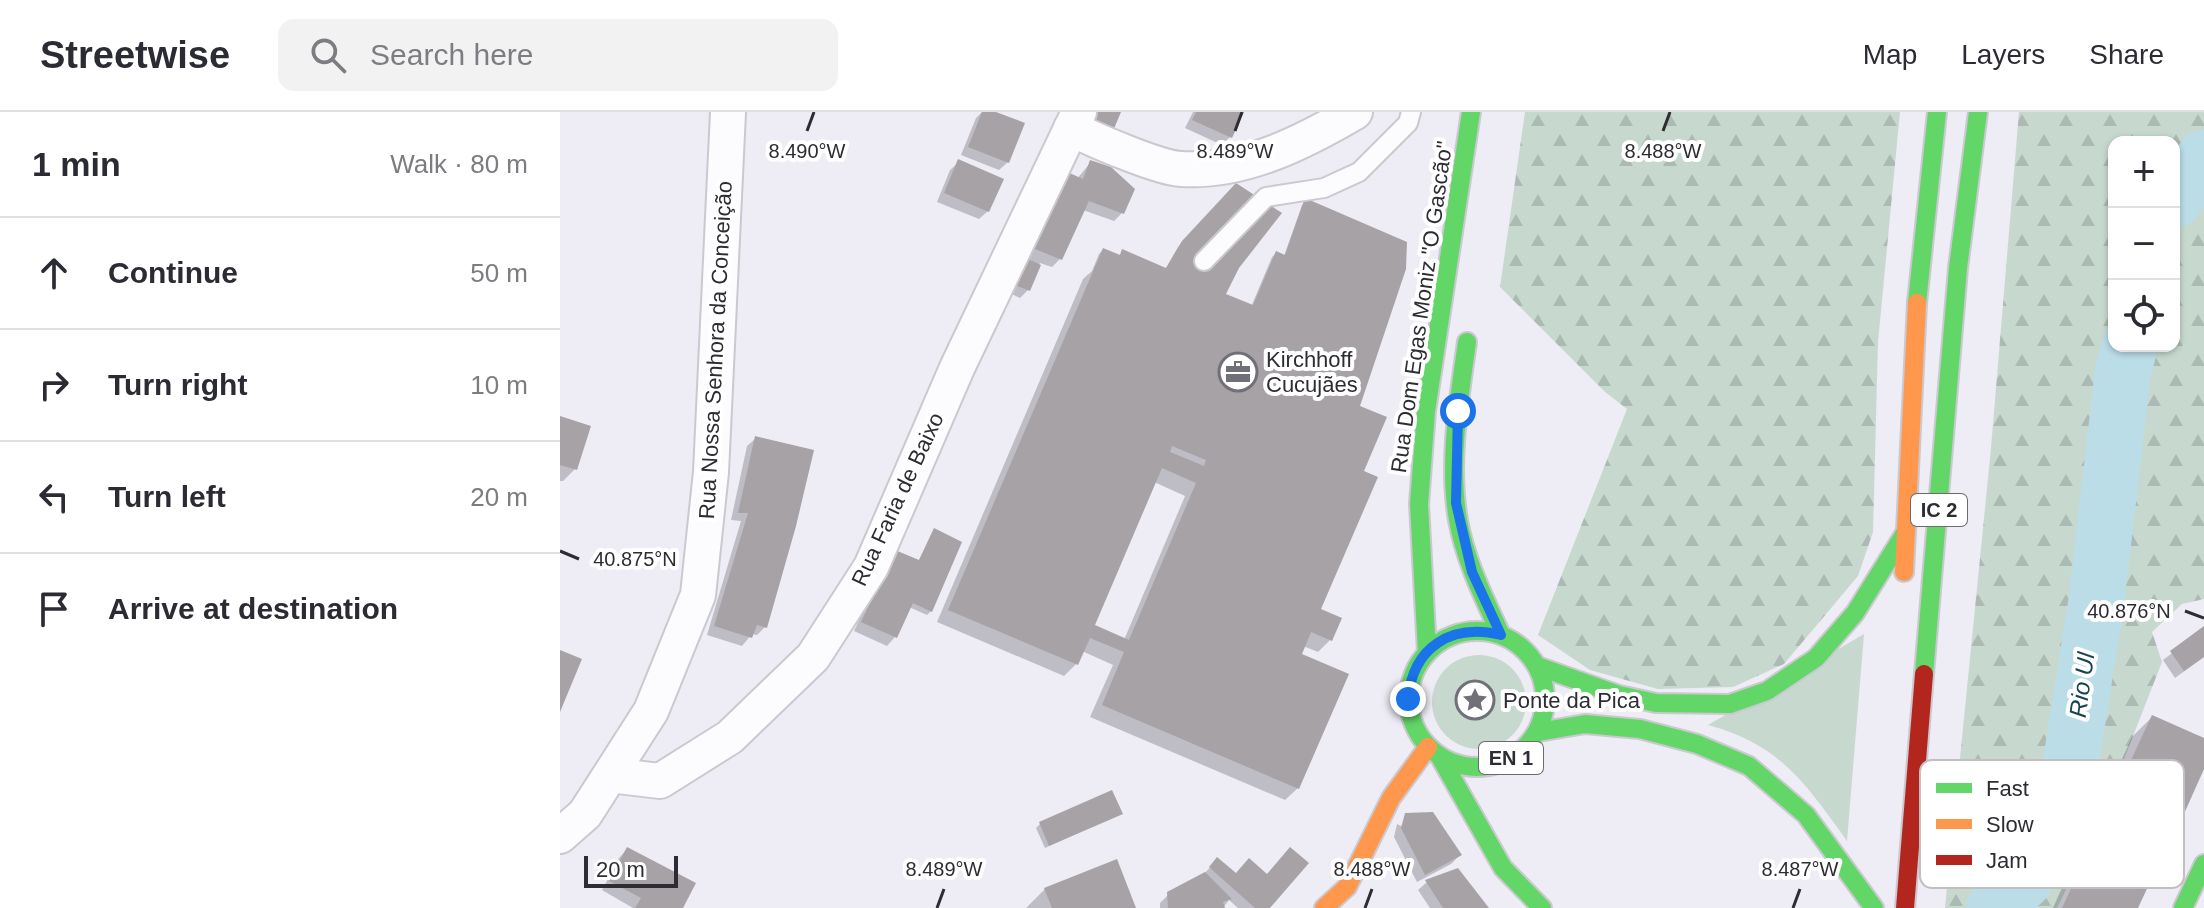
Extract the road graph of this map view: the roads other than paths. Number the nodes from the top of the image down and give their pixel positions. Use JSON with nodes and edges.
{"nodes":[{"id":1,"x":728,"y":112,"type":"edge"},
{"id":2,"x":1355,"y":112,"type":"edge"},
{"id":3,"x":1411,"y":112,"type":"edge"},
{"id":4,"x":1471,"y":112,"type":"edge"},
{"id":5,"x":1937,"y":112,"type":"edge"},
{"id":6,"x":1978,"y":112,"type":"edge"},
{"id":7,"x":1075,"y":120,"type":"edge"},
{"id":8,"x":1204,"y":261,"type":"dead end"},
{"id":9,"x":1469,"y":327,"type":"dead end"},
{"id":10,"x":1907,"y":531,"type":"junction"},
{"id":11,"x":1902,"y":594,"type":"dead end"},
{"id":12,"x":1501,"y":635,"type":"junction"},
{"id":13,"x":1427,"y":652,"type":"junction"},
{"id":14,"x":1537,"y":666,"type":"junction"},
{"id":15,"x":1538,"y":732,"type":"junction"},
{"id":16,"x":1434,"y":752,"type":"junction"},
{"id":17,"x":1509,"y":760,"type":"junction"},
{"id":18,"x":610,"y":775,"type":"junction"},
{"id":19,"x":1502,"y":786,"type":"dead end"},
{"id":20,"x":1494,"y":814,"type":"dead end"},
{"id":21,"x":560,"y":836,"type":"edge"},
{"id":22,"x":1487,"y":842,"type":"junction"},
{"id":23,"x":2204,"y":864,"type":"edge"},
{"id":24,"x":1879,"y":903,"type":"edge"},
{"id":25,"x":1324,"y":908,"type":"edge"},
{"id":26,"x":1542,"y":908,"type":"edge"},
{"id":27,"x":1905,"y":908,"type":"edge"},
{"id":28,"x":2183,"y":908,"type":"edge"}],
"edges":[{"from":1,"to":18,"type":"street","name":"Rua Nossa Senhora da Conceição"},
{"from":2,"to":7,"type":"street"},
{"from":3,"to":8,"type":"lane"},
{"from":4,"to":13,"type":"main road","name":"Rua Dom Egas Moniz \"O Gascão\"","number":"EN 1"},
{"from":5,"to":10,"type":"main road","number":"IC 2"},
{"from":6,"to":27,"type":"main road","number":"IC 2"},
{"from":7,"to":18,"type":"street","name":"Rua Faria de Baixo"},
{"from":9,"to":12,"type":"main road"},
{"from":10,"to":11,"type":"main road","number":"IC 2"},
{"from":10,"to":14,"type":"main road"},
{"from":12,"to":13,"type":"main road"},
{"from":12,"to":14,"type":"main road"},
{"from":13,"to":16,"type":"main road","number":"EN 1"},
{"from":14,"to":15,"type":"main road","number":"EN 1"},
{"from":15,"to":17,"type":"main road","number":"EN 1"},
{"from":15,"to":24,"type":"main road"},
{"from":16,"to":17,"type":"main road","number":"EN 1"},
{"from":16,"to":22,"type":"main road","number":"EN 1"},
{"from":16,"to":25,"type":"main road"},
{"from":17,"to":19,"type":"main road","number":"EN 1"},
{"from":18,"to":21,"type":"street","name":"Rua Nossa Senhora da Conceição"},
{"from":20,"to":22,"type":"main road"},
{"from":22,"to":26,"type":"main road","number":"EN 1"},
{"from":23,"to":28,"type":"main road"}]}
